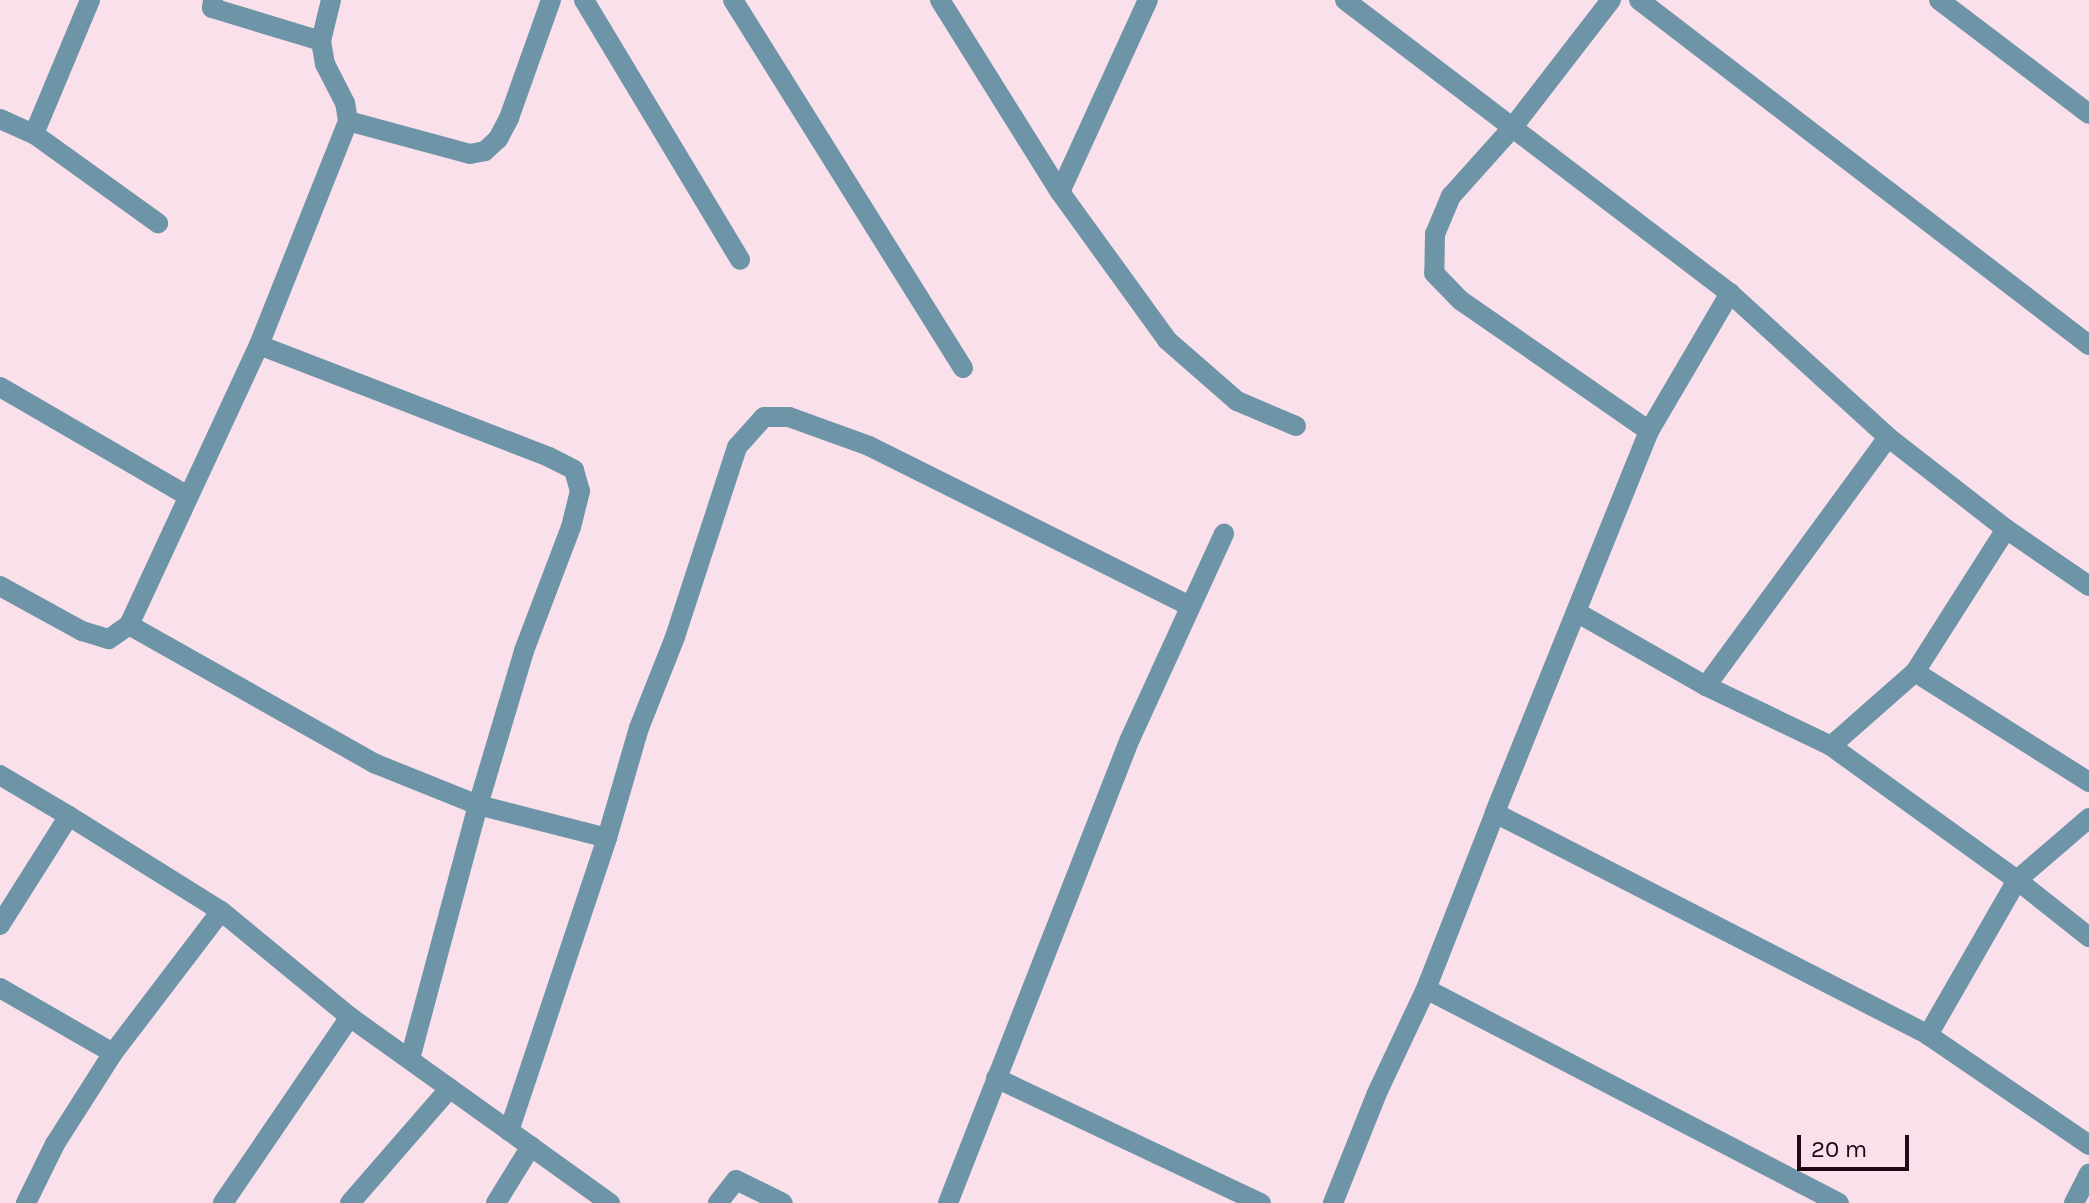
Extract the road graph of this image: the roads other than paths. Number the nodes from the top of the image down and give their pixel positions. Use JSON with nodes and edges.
{"nodes":[{"id":1,"x":90,"y":0,"type":"edge"},
{"id":2,"x":213,"y":0,"type":"edge"},
{"id":3,"x":331,"y":0,"type":"edge"},
{"id":4,"x":551,"y":0,"type":"edge"},
{"id":5,"x":584,"y":0,"type":"edge"},
{"id":6,"x":733,"y":0,"type":"edge"},
{"id":7,"x":940,"y":0,"type":"edge"},
{"id":8,"x":1148,"y":0,"type":"edge"},
{"id":9,"x":1345,"y":0,"type":"edge"},
{"id":10,"x":1611,"y":0,"type":"edge"},
{"id":11,"x":1639,"y":0,"type":"edge"},
{"id":12,"x":1939,"y":0,"type":"edge"},
{"id":13,"x":321,"y":41,"type":"junction"},
{"id":14,"x":2089,"y":114,"type":"edge"},
{"id":15,"x":0,"y":119,"type":"edge"},
{"id":16,"x":348,"y":121,"type":"junction"},
{"id":17,"x":1513,"y":127,"type":"junction"},
{"id":18,"x":34,"y":134,"type":"junction"},
{"id":19,"x":1060,"y":192,"type":"junction"},
{"id":20,"x":158,"y":223,"type":"dead end"},
{"id":21,"x":740,"y":260,"type":"dead end"},
{"id":22,"x":1730,"y":293,"type":"junction"},
{"id":23,"x":259,"y":345,"type":"junction"},
{"id":24,"x":2089,"y":345,"type":"edge"},
{"id":25,"x":963,"y":368,"type":"dead end"},
{"id":26,"x":0,"y":387,"type":"edge"},
{"id":27,"x":1296,"y":426,"type":"dead end"},
{"id":28,"x":1649,"y":431,"type":"junction"},
{"id":29,"x":1888,"y":437,"type":"junction"},
{"id":30,"x":188,"y":496,"type":"junction"},
{"id":31,"x":2006,"y":529,"type":"junction"},
{"id":32,"x":1224,"y":534,"type":"dead end"},
{"id":33,"x":0,"y":586,"type":"edge"},
{"id":34,"x":2089,"y":586,"type":"edge"},
{"id":35,"x":1190,"y":606,"type":"junction"},
{"id":36,"x":1578,"y":613,"type":"junction"},
{"id":37,"x":129,"y":625,"type":"junction"},
{"id":38,"x":1915,"y":672,"type":"junction"},
{"id":39,"x":1706,"y":686,"type":"junction"},
{"id":40,"x":1831,"y":746,"type":"junction"},
{"id":41,"x":0,"y":775,"type":"edge"},
{"id":42,"x":2089,"y":782,"type":"edge"},
{"id":43,"x":478,"y":805,"type":"junction"},
{"id":44,"x":1495,"y":813,"type":"junction"},
{"id":45,"x":69,"y":816,"type":"junction"},
{"id":46,"x":2089,"y":818,"type":"edge"},
{"id":47,"x":607,"y":838,"type":"junction"},
{"id":48,"x":2017,"y":880,"type":"junction"},
{"id":49,"x":221,"y":911,"type":"junction"},
{"id":50,"x":0,"y":925,"type":"edge"},
{"id":51,"x":2089,"y":937,"type":"edge"},
{"id":52,"x":0,"y":988,"type":"edge"},
{"id":53,"x":1426,"y":989,"type":"junction"},
{"id":54,"x":350,"y":1017,"type":"junction"},
{"id":55,"x":1928,"y":1035,"type":"junction"},
{"id":56,"x":113,"y":1053,"type":"junction"},
{"id":57,"x":410,"y":1059,"type":"junction"},
{"id":58,"x":996,"y":1078,"type":"junction"},
{"id":59,"x":450,"y":1088,"type":"junction"},
{"id":60,"x":509,"y":1131,"type":"junction"},
{"id":61,"x":2089,"y":1145,"type":"edge"},
{"id":62,"x":531,"y":1146,"type":"junction"},
{"id":63,"x":2089,"y":1174,"type":"edge"},
{"id":64,"x":26,"y":1203,"type":"edge"},
{"id":65,"x":223,"y":1203,"type":"edge"},
{"id":66,"x":350,"y":1203,"type":"edge"},
{"id":67,"x":496,"y":1203,"type":"edge"},
{"id":68,"x":610,"y":1203,"type":"edge"},
{"id":69,"x":718,"y":1203,"type":"edge"},
{"id":70,"x":783,"y":1203,"type":"edge"},
{"id":71,"x":948,"y":1203,"type":"edge"},
{"id":72,"x":1261,"y":1203,"type":"edge"},
{"id":73,"x":1333,"y":1203,"type":"edge"},
{"id":74,"x":1839,"y":1203,"type":"edge"},
{"id":75,"x":2074,"y":1203,"type":"edge"}],
"edges":[{"from":1,"to":18,"type":"street"},
{"from":2,"to":13,"type":"street"},
{"from":3,"to":13,"type":"street"},
{"from":4,"to":16,"type":"street"},
{"from":5,"to":21,"type":"street"},
{"from":6,"to":25,"type":"street"},
{"from":7,"to":19,"type":"street"},
{"from":8,"to":19,"type":"street"},
{"from":9,"to":17,"type":"street"},
{"from":10,"to":17,"type":"street"},
{"from":11,"to":24,"type":"street"},
{"from":12,"to":14,"type":"street"},
{"from":13,"to":16,"type":"street"},
{"from":15,"to":18,"type":"street"},
{"from":16,"to":23,"type":"street"},
{"from":17,"to":22,"type":"street"},
{"from":17,"to":28,"type":"street"},
{"from":18,"to":20,"type":"street"},
{"from":19,"to":27,"type":"street"},
{"from":22,"to":28,"type":"street"},
{"from":22,"to":29,"type":"street"},
{"from":23,"to":30,"type":"street"},
{"from":23,"to":43,"type":"street"},
{"from":26,"to":30,"type":"street"},
{"from":28,"to":36,"type":"street"},
{"from":29,"to":31,"type":"street"},
{"from":29,"to":39,"type":"street"},
{"from":30,"to":37,"type":"street"},
{"from":31,"to":34,"type":"street"},
{"from":31,"to":38,"type":"street"},
{"from":32,"to":35,"type":"street"},
{"from":33,"to":37,"type":"street"},
{"from":35,"to":47,"type":"street"},
{"from":35,"to":58,"type":"street"},
{"from":36,"to":39,"type":"street"},
{"from":36,"to":44,"type":"street"},
{"from":37,"to":43,"type":"street"},
{"from":38,"to":40,"type":"street"},
{"from":38,"to":42,"type":"street"},
{"from":39,"to":40,"type":"street"},
{"from":40,"to":48,"type":"street"},
{"from":41,"to":45,"type":"street"},
{"from":43,"to":47,"type":"street"},
{"from":43,"to":57,"type":"street"},
{"from":44,"to":53,"type":"street"},
{"from":44,"to":55,"type":"street"},
{"from":45,"to":49,"type":"street"},
{"from":45,"to":50,"type":"street"},
{"from":46,"to":48,"type":"street"},
{"from":47,"to":60,"type":"street"},
{"from":48,"to":51,"type":"street"},
{"from":48,"to":55,"type":"street"},
{"from":49,"to":54,"type":"street"},
{"from":49,"to":56,"type":"street"},
{"from":52,"to":56,"type":"street"},
{"from":53,"to":73,"type":"street"},
{"from":53,"to":74,"type":"street"},
{"from":54,"to":57,"type":"street"},
{"from":54,"to":65,"type":"street"},
{"from":55,"to":61,"type":"street"},
{"from":56,"to":64,"type":"street"},
{"from":57,"to":59,"type":"street"},
{"from":58,"to":71,"type":"street"},
{"from":58,"to":72,"type":"street"},
{"from":59,"to":60,"type":"street"},
{"from":59,"to":66,"type":"street"},
{"from":60,"to":62,"type":"street"},
{"from":62,"to":67,"type":"street"},
{"from":62,"to":68,"type":"street"},
{"from":63,"to":75,"type":"street"},
{"from":69,"to":70,"type":"street"}]}
